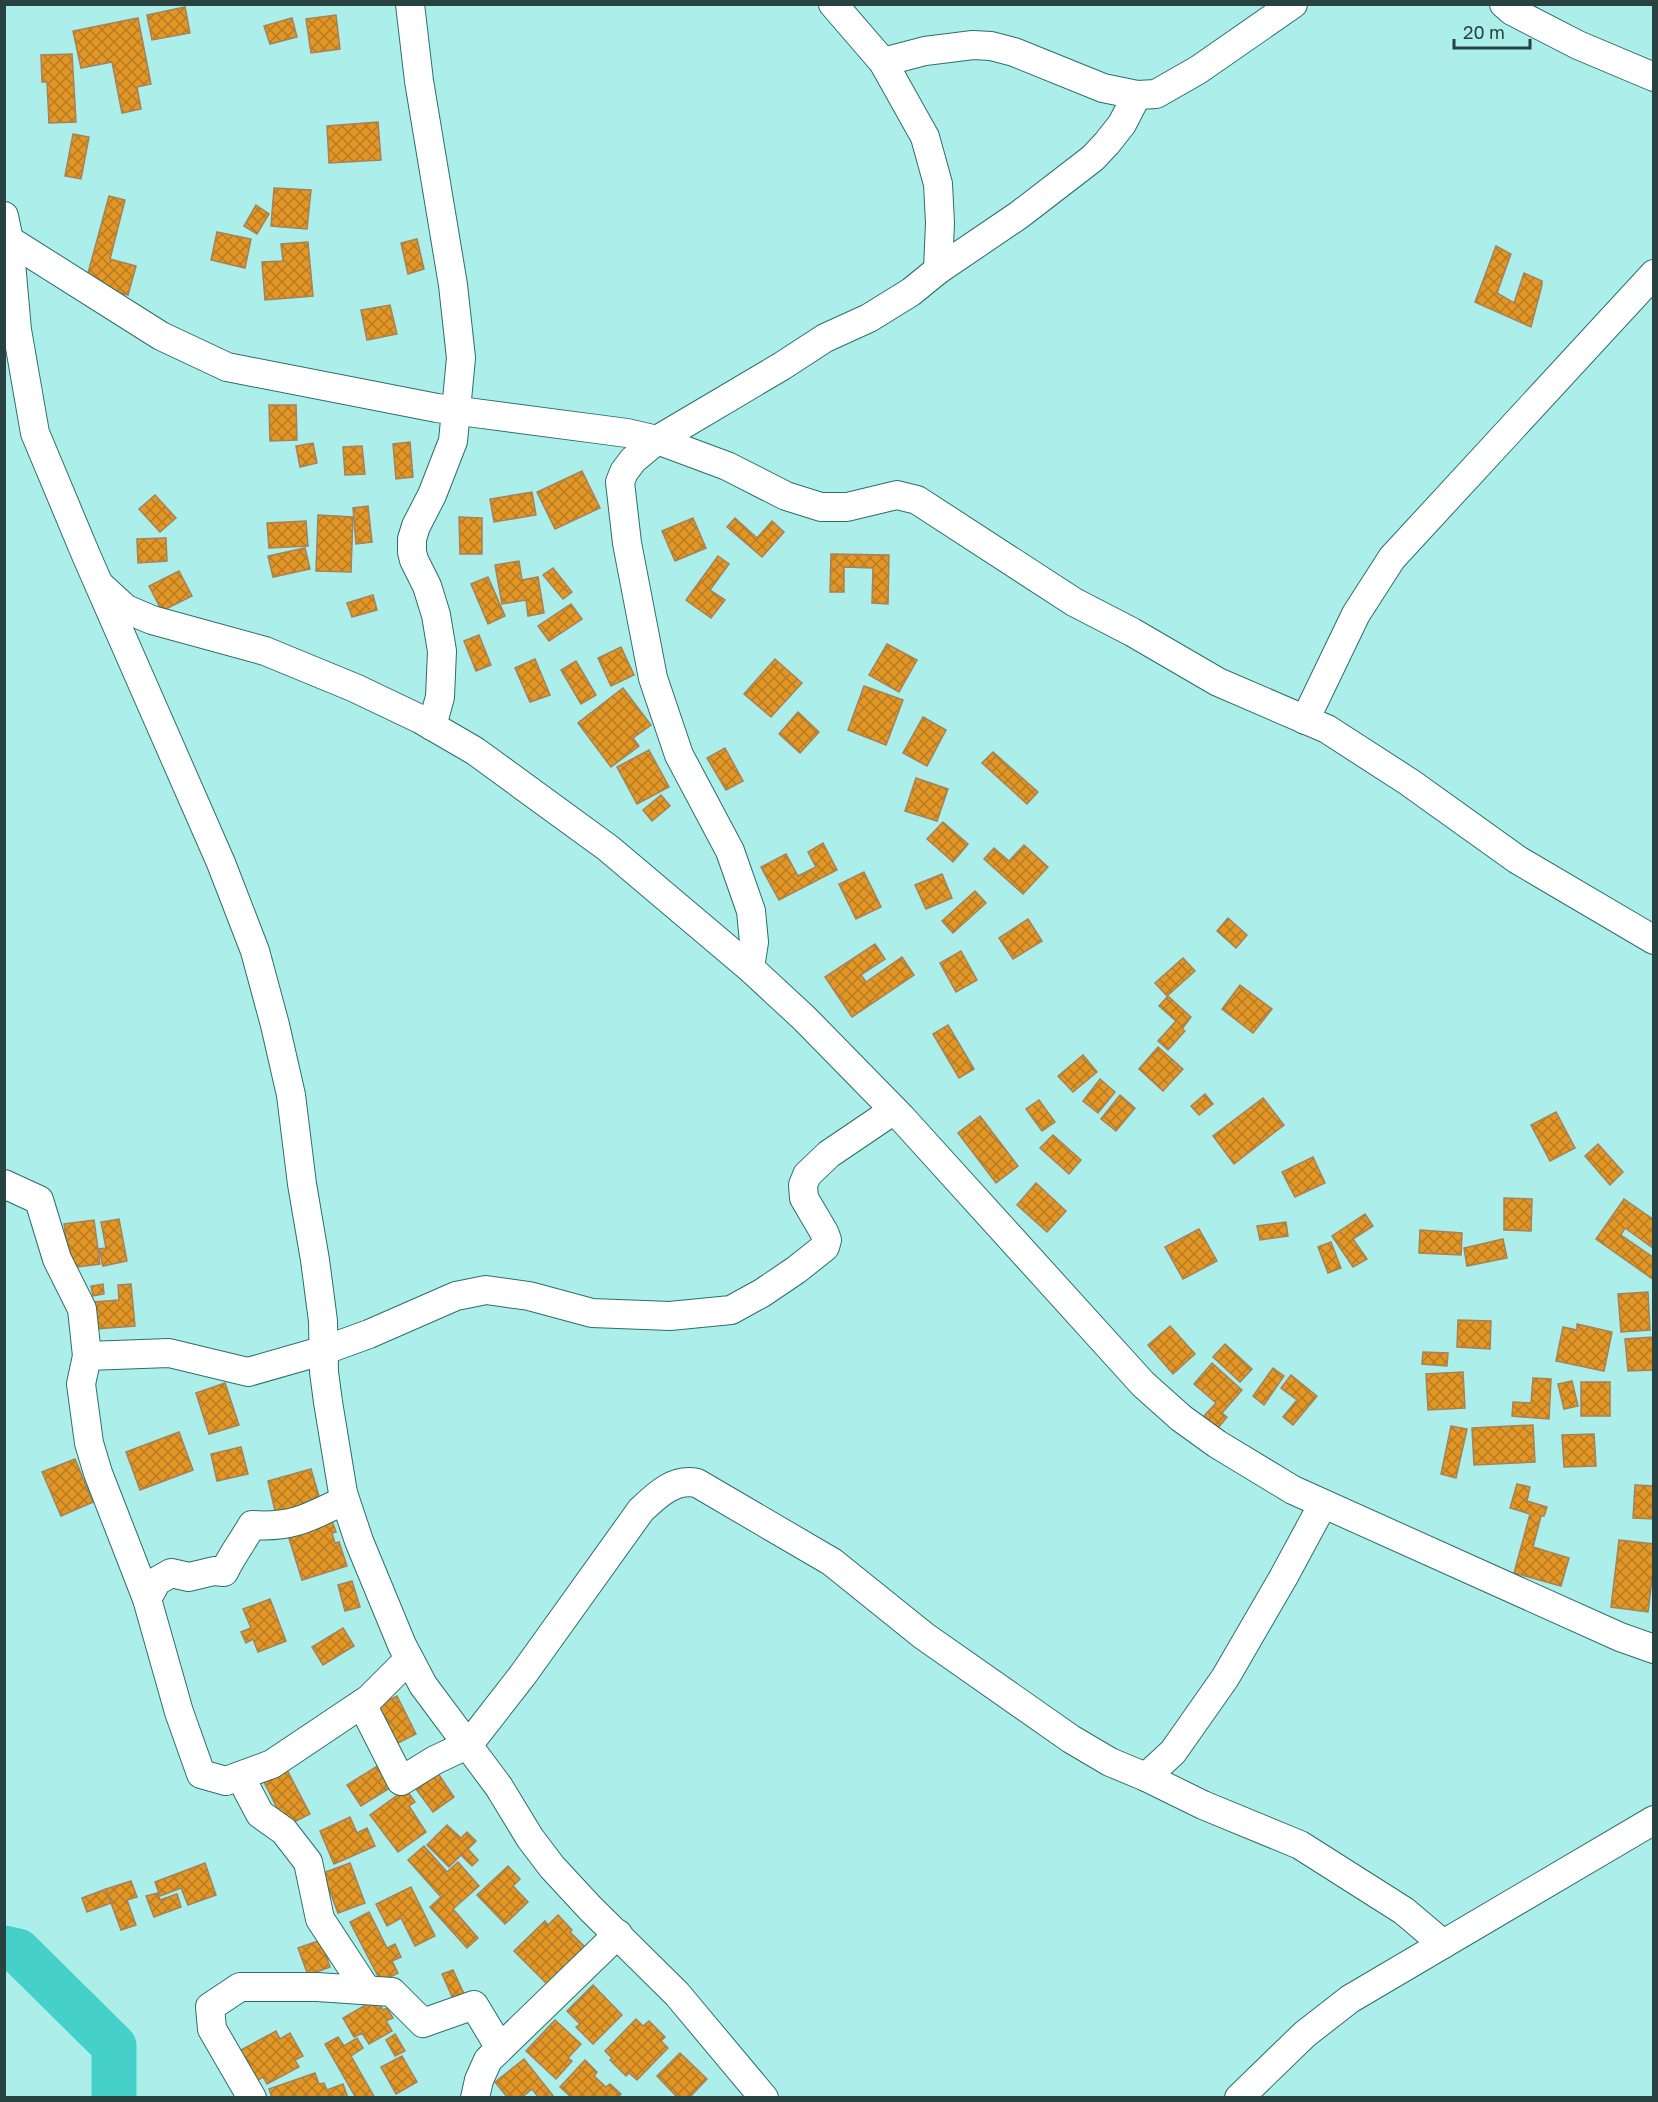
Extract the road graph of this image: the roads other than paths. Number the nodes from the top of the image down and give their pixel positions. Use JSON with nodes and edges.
{"nodes":[{"id":1,"x":410,"y":4,"type":"edge"},
{"id":2,"x":833,"y":4,"type":"edge"},
{"id":3,"x":1293,"y":4,"type":"edge"},
{"id":4,"x":1504,"y":4,"type":"edge"},
{"id":5,"x":883,"y":62,"type":"junction"},
{"id":6,"x":1653,"y":77,"type":"edge"},
{"id":7,"x":1137,"y":95,"type":"junction"},
{"id":8,"x":7,"y":228,"type":"edge"},
{"id":9,"x":938,"y":270,"type":"junction"},
{"id":10,"x":1653,"y":274,"type":"edge"},
{"id":11,"x":456,"y":410,"type":"junction"},
{"id":12,"x":657,"y":440,"type":"junction"},
{"id":13,"x":99,"y":583,"type":"junction"},
{"id":14,"x":1305,"y":720,"type":"junction"},
{"id":15,"x":432,"y":726,"type":"junction"},
{"id":16,"x":1653,"y":940,"type":"edge"},
{"id":17,"x":750,"y":968,"type":"junction"},
{"id":18,"x":894,"y":1110,"type":"junction"},
{"id":19,"x":4,"y":1184,"type":"edge"},
{"id":20,"x":325,"y":1350,"type":"junction"},
{"id":21,"x":87,"y":1356,"type":"junction"},
{"id":22,"x":345,"y":1500,"type":"junction"},
{"id":23,"x":1323,"y":1504,"type":"junction"},
{"id":24,"x":147,"y":1599,"type":"junction"},
{"id":25,"x":1653,"y":1649,"type":"edge"},
{"id":26,"x":409,"y":1659,"type":"junction"},
{"id":27,"x":362,"y":1704,"type":"junction"},
{"id":28,"x":469,"y":1744,"type":"junction"},
{"id":29,"x":240,"y":1776,"type":"junction"},
{"id":30,"x":1146,"y":1777,"type":"junction"},
{"id":31,"x":1653,"y":1820,"type":"edge"},
{"id":32,"x":618,"y":1934,"type":"junction"},
{"id":33,"x":1443,"y":1944,"type":"junction"},
{"id":34,"x":366,"y":1989,"type":"junction"},
{"id":35,"x":500,"y":2048,"type":"junction"},
{"id":36,"x":252,"y":2097,"type":"edge"},
{"id":37,"x":475,"y":2097,"type":"edge"},
{"id":38,"x":764,"y":2097,"type":"edge"},
{"id":39,"x":1239,"y":2097,"type":"edge"}],
"edges":[{"from":1,"to":11,"type":"street"},
{"from":2,"to":5,"type":"street"},
{"from":3,"to":7,"type":"street"},
{"from":4,"to":6,"type":"street"},
{"from":5,"to":7,"type":"street"},
{"from":5,"to":9,"type":"street"},
{"from":7,"to":9,"type":"street"},
{"from":8,"to":11,"type":"street"},
{"from":8,"to":13,"type":"street"},
{"from":9,"to":12,"type":"street"},
{"from":10,"to":14,"type":"street"},
{"from":11,"to":12,"type":"street"},
{"from":11,"to":15,"type":"street"},
{"from":12,"to":14,"type":"street"},
{"from":12,"to":17,"type":"street"},
{"from":13,"to":15,"type":"street"},
{"from":13,"to":20,"type":"street"},
{"from":14,"to":16,"type":"street"},
{"from":15,"to":17,"type":"street"},
{"from":17,"to":18,"type":"street"},
{"from":18,"to":20,"type":"street"},
{"from":18,"to":23,"type":"street"},
{"from":19,"to":21,"type":"street"},
{"from":20,"to":21,"type":"street"},
{"from":20,"to":22,"type":"street"},
{"from":21,"to":24,"type":"street"},
{"from":22,"to":24,"type":"street"},
{"from":22,"to":26,"type":"street"},
{"from":23,"to":25,"type":"street"},
{"from":23,"to":30,"type":"street"},
{"from":24,"to":29,"type":"street"},
{"from":26,"to":27,"type":"street"},
{"from":26,"to":28,"type":"street"},
{"from":27,"to":28,"type":"street"},
{"from":27,"to":29,"type":"street"},
{"from":28,"to":30,"type":"street"},
{"from":28,"to":32,"type":"street"},
{"from":29,"to":34,"type":"street"},
{"from":30,"to":33,"type":"street"},
{"from":31,"to":33,"type":"street"},
{"from":32,"to":35,"type":"street"},
{"from":32,"to":38,"type":"street"},
{"from":33,"to":39,"type":"street"},
{"from":34,"to":35,"type":"street"},
{"from":34,"to":36,"type":"street"},
{"from":35,"to":37,"type":"street"}]}
